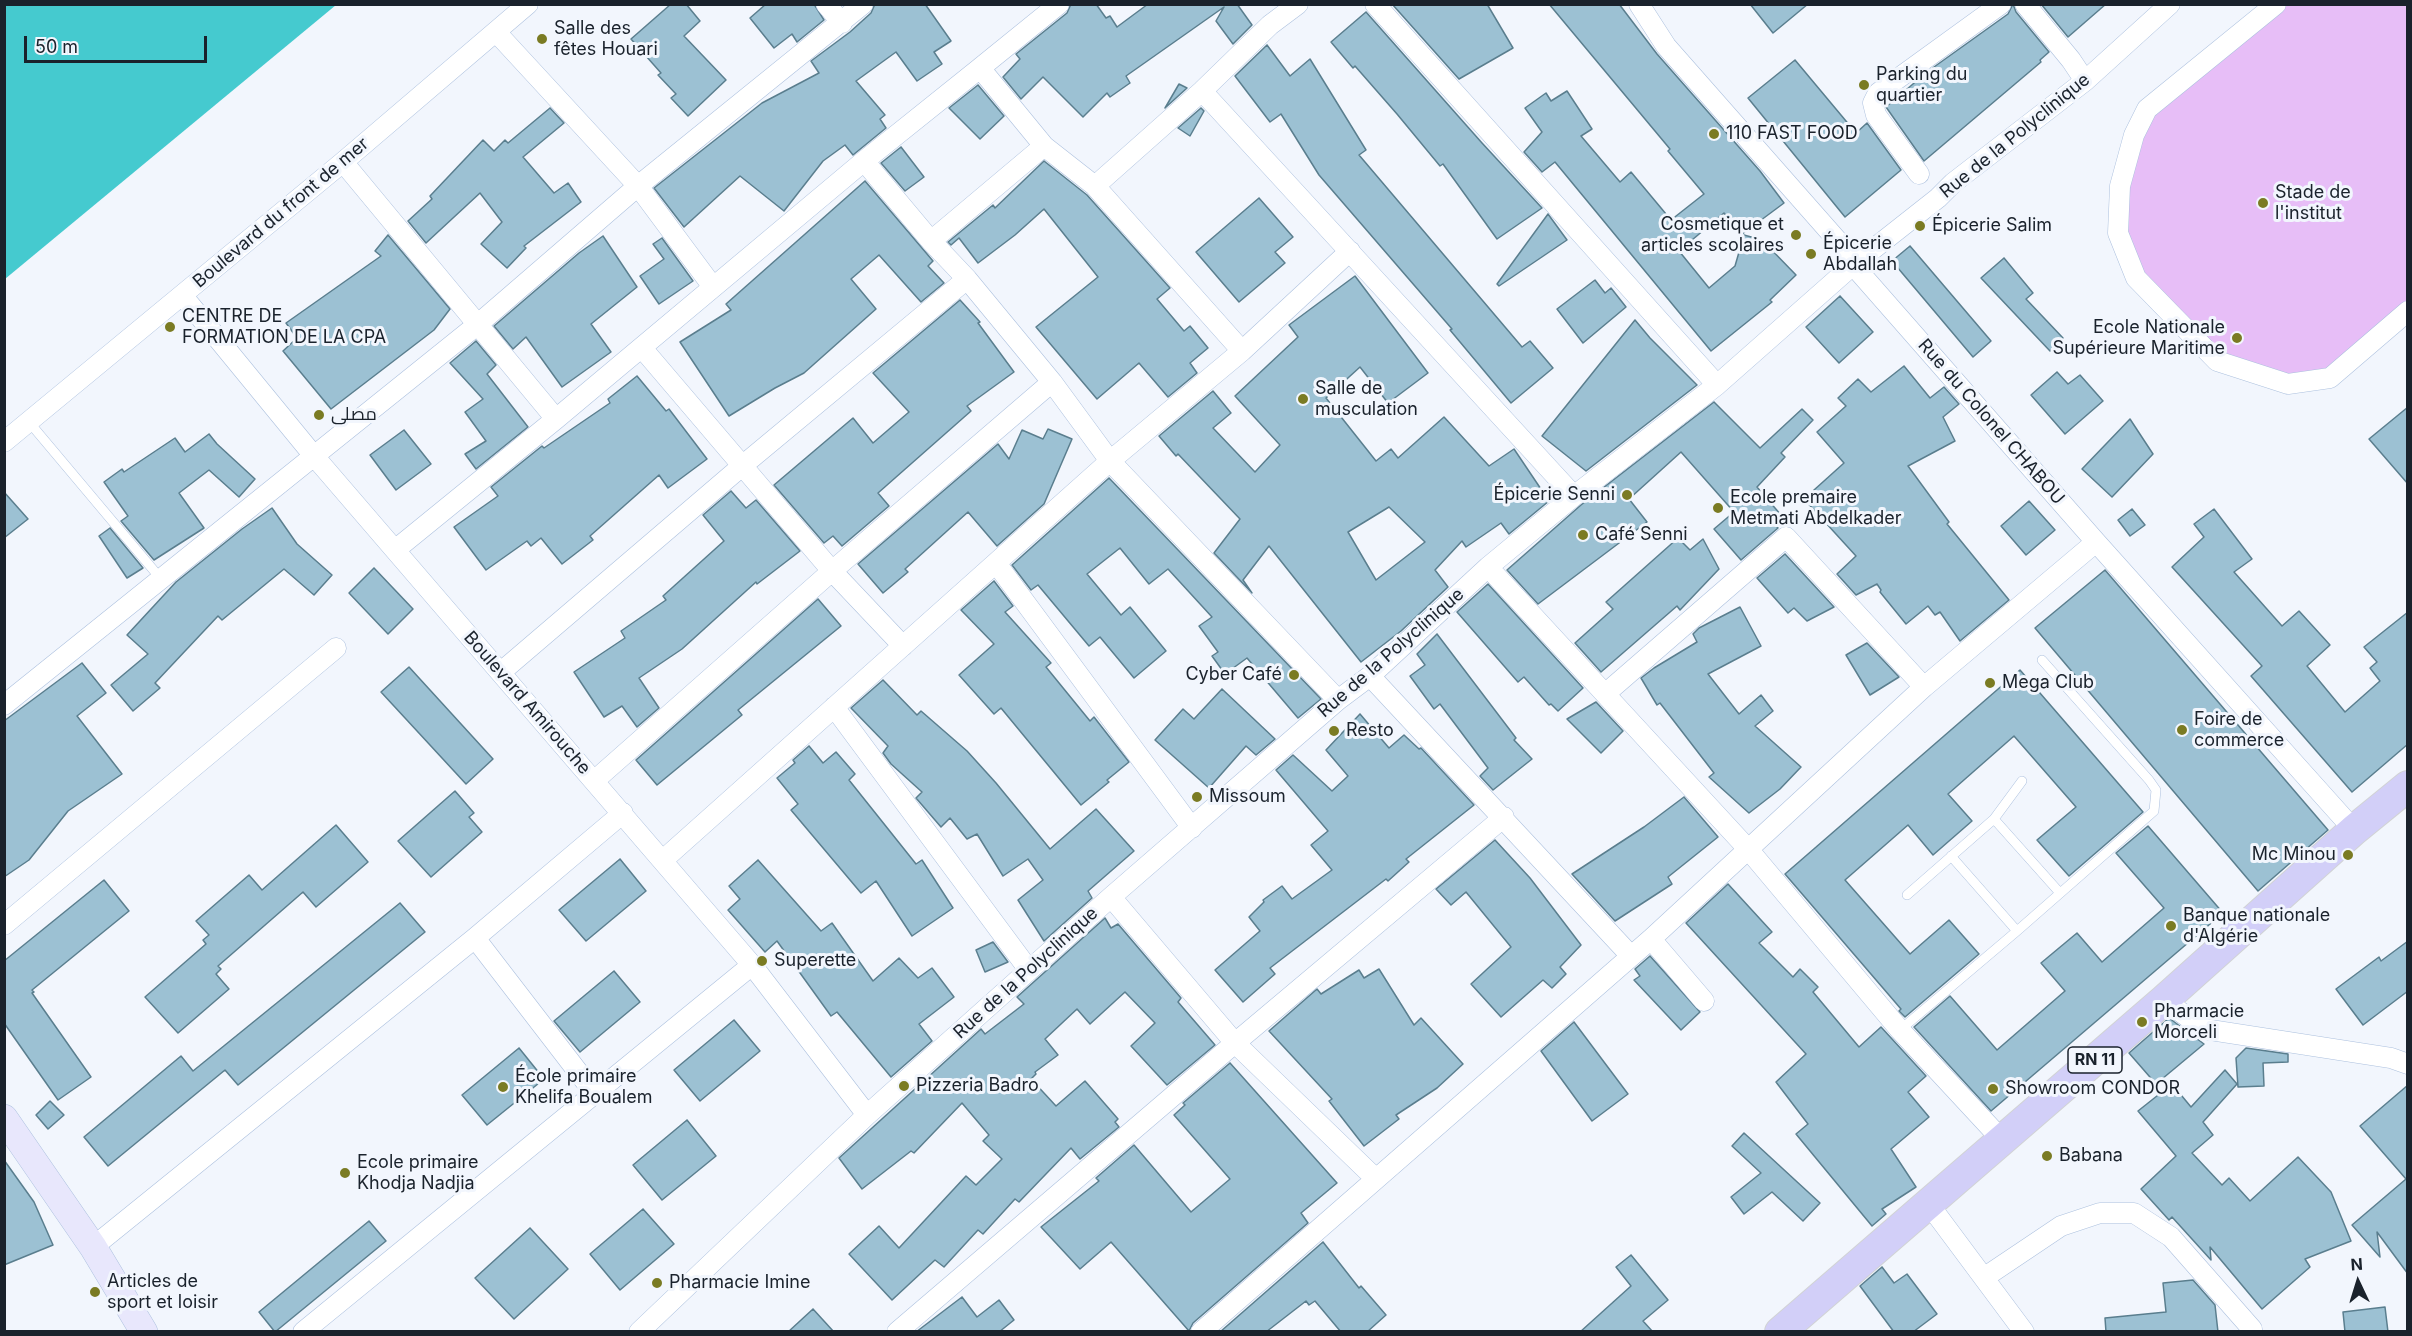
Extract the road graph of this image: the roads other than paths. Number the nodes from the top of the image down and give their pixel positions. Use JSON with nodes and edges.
{"nodes":[{"id":1,"x":528,"y":4,"type":"edge"},
{"id":2,"x":826,"y":4,"type":"edge"},
{"id":3,"x":863,"y":4,"type":"edge"},
{"id":4,"x":1059,"y":4,"type":"edge"},
{"id":5,"x":1298,"y":4,"type":"edge"},
{"id":6,"x":1375,"y":4,"type":"edge"},
{"id":7,"x":1639,"y":4,"type":"edge"},
{"id":8,"x":2001,"y":4,"type":"edge"},
{"id":9,"x":2025,"y":4,"type":"edge"},
{"id":10,"x":2170,"y":4,"type":"edge"},
{"id":11,"x":2276,"y":4,"type":"edge"},
{"id":12,"x":842,"y":23,"type":"junction"},
{"id":13,"x":496,"y":32,"type":"junction"},
{"id":14,"x":980,"y":68,"type":"junction"},
{"id":15,"x":2085,"y":81,"type":"junction"},
{"id":16,"x":1202,"y":91,"type":"junction"},
{"id":17,"x":1044,"y":146,"type":"junction"},
{"id":18,"x":864,"y":161,"type":"junction"},
{"id":19,"x":343,"y":162,"type":"junction"},
{"id":20,"x":1919,"y":174,"type":"dead end"},
{"id":21,"x":638,"y":186,"type":"junction"},
{"id":22,"x":1095,"y":186,"type":"junction"},
{"id":23,"x":931,"y":241,"type":"junction"},
{"id":24,"x":1350,"y":251,"type":"junction"},
{"id":25,"x":1853,"y":265,"type":"junction"},
{"id":26,"x":967,"y":279,"type":"junction"},
{"id":27,"x":713,"y":286,"type":"junction"},
{"id":28,"x":182,"y":295,"type":"junction"},
{"id":29,"x":2408,"y":311,"type":"edge"},
{"id":30,"x":477,"y":325,"type":"junction"},
{"id":31,"x":642,"y":348,"type":"junction"},
{"id":32,"x":1242,"y":351,"type":"junction"},
{"id":33,"x":1052,"y":382,"type":"junction"},
{"id":34,"x":1717,"y":385,"type":"junction"},
{"id":35,"x":556,"y":419,"type":"junction"},
{"id":36,"x":29,"y":422,"type":"junction"},
{"id":37,"x":4,"y":442,"type":"edge"},
{"id":38,"x":314,"y":456,"type":"junction"},
{"id":39,"x":1110,"y":461,"type":"junction"},
{"id":40,"x":742,"y":466,"type":"junction"},
{"id":41,"x":1574,"y":496,"type":"junction"},
{"id":42,"x":2096,"y":542,"type":"junction"},
{"id":43,"x":394,"y":550,"type":"junction"},
{"id":44,"x":996,"y":563,"type":"junction"},
{"id":45,"x":1488,"y":567,"type":"junction"},
{"id":46,"x":832,"y":571,"type":"junction"},
{"id":47,"x":161,"y":579,"type":"junction"},
{"id":48,"x":903,"y":646,"type":"junction"},
{"id":49,"x":336,"y":648,"type":"dead end"},
{"id":50,"x":2042,"y":660,"type":"dead end"},
{"id":51,"x":501,"y":672,"type":"junction"},
{"id":52,"x":1370,"y":675,"type":"junction"},
{"id":53,"x":1924,"y":687,"type":"junction"},
{"id":54,"x":1605,"y":694,"type":"junction"},
{"id":55,"x":1338,"y":700,"type":"junction"},
{"id":56,"x":4,"y":705,"type":"edge"},
{"id":57,"x":834,"y":707,"type":"junction"},
{"id":58,"x":594,"y":781,"type":"junction"},
{"id":59,"x":2022,"y":782,"type":"dead end"},
{"id":60,"x":2408,"y":786,"type":"edge"},
{"id":61,"x":623,"y":813,"type":"junction"},
{"id":62,"x":1504,"y":817,"type":"junction"},
{"id":63,"x":1994,"y":819,"type":"junction"},
{"id":64,"x":1192,"y":828,"type":"junction"},
{"id":65,"x":2354,"y":830,"type":"junction"},
{"id":66,"x":1748,"y":849,"type":"junction"},
{"id":67,"x":1951,"y":856,"type":"junction"},
{"id":68,"x":663,"y":860,"type":"junction"},
{"id":69,"x":2060,"y":893,"type":"junction"},
{"id":70,"x":1907,"y":895,"type":"dead end"},
{"id":71,"x":1111,"y":897,"type":"junction"},
{"id":72,"x":4,"y":925,"type":"edge"},
{"id":73,"x":2018,"y":931,"type":"junction"},
{"id":74,"x":475,"y":938,"type":"junction"},
{"id":75,"x":1651,"y":939,"type":"junction"},
{"id":76,"x":1631,"y":956,"type":"junction"},
{"id":77,"x":752,"y":965,"type":"junction"},
{"id":78,"x":1029,"y":970,"type":"junction"},
{"id":79,"x":2164,"y":1000,"type":"junction"},
{"id":80,"x":1704,"y":1001,"type":"dead end"},
{"id":81,"x":1900,"y":1029,"type":"junction"},
{"id":82,"x":1235,"y":1042,"type":"junction"},
{"id":83,"x":2408,"y":1064,"type":"edge"},
{"id":84,"x":595,"y":1094,"type":"junction"},
{"id":85,"x":867,"y":1115,"type":"junction"},
{"id":86,"x":4,"y":1118,"type":"edge"},
{"id":87,"x":2002,"y":1140,"type":"junction"},
{"id":88,"x":1376,"y":1179,"type":"junction"},
{"id":89,"x":1928,"y":1203,"type":"junction"},
{"id":90,"x":93,"y":1247,"type":"junction"},
{"id":91,"x":1985,"y":1277,"type":"junction"},
{"id":92,"x":650,"y":1328,"type":"edge"},
{"id":93,"x":2252,"y":1329,"type":"dead end"},
{"id":94,"x":144,"y":1332,"type":"edge"},
{"id":95,"x":303,"y":1332,"type":"edge"},
{"id":96,"x":897,"y":1332,"type":"edge"},
{"id":97,"x":1201,"y":1332,"type":"edge"},
{"id":98,"x":1780,"y":1332,"type":"edge"},
{"id":99,"x":2024,"y":1332,"type":"edge"}],
"edges":[{"from":1,"to":13,"type":"street","name":"Boulevard du front de mer"},
{"from":2,"to":12,"type":"street"},
{"from":3,"to":12,"type":"street"},
{"from":4,"to":14,"type":"street"},
{"from":5,"to":16,"type":"street"},
{"from":6,"to":34,"type":"street"},
{"from":7,"to":25,"type":"street","name":"Rue du Colonel CHABOU"},
{"from":8,"to":20,"type":"street"},
{"from":9,"to":15,"type":"street"},
{"from":10,"to":15,"type":"street","name":"Rue de la Polyclinique"},
{"from":11,"to":29,"type":"street"},
{"from":12,"to":21,"type":"street"},
{"from":13,"to":19,"type":"street","name":"Boulevard du front de mer"},
{"from":13,"to":21,"type":"street"},
{"from":14,"to":17,"type":"street"},
{"from":14,"to":18,"type":"street"},
{"from":15,"to":25,"type":"street","name":"Rue de la Polyclinique"},
{"from":16,"to":22,"type":"street"},
{"from":16,"to":24,"type":"street"},
{"from":17,"to":22,"type":"street"},
{"from":17,"to":23,"type":"street"},
{"from":18,"to":23,"type":"street"},
{"from":18,"to":27,"type":"street"},
{"from":19,"to":28,"type":"street","name":"Boulevard du front de mer"},
{"from":19,"to":30,"type":"street"},
{"from":21,"to":27,"type":"street"},
{"from":21,"to":30,"type":"street"},
{"from":22,"to":32,"type":"street"},
{"from":23,"to":26,"type":"street"},
{"from":24,"to":32,"type":"street"},
{"from":24,"to":41,"type":"street"},
{"from":25,"to":34,"type":"street","name":"Rue de la Polyclinique"},
{"from":25,"to":42,"type":"street","name":"Rue du Colonel CHABOU"},
{"from":26,"to":33,"type":"street"},
{"from":26,"to":40,"type":"street"},
{"from":27,"to":31,"type":"street"},
{"from":28,"to":36,"type":"street","name":"Boulevard du front de mer"},
{"from":28,"to":38,"type":"street","name":"Boulevard Amirouche"},
{"from":30,"to":35,"type":"street"},
{"from":30,"to":38,"type":"street"},
{"from":31,"to":35,"type":"street"},
{"from":31,"to":40,"type":"street"},
{"from":32,"to":39,"type":"street"},
{"from":33,"to":39,"type":"street"},
{"from":33,"to":46,"type":"street"},
{"from":34,"to":41,"type":"street","name":"Rue de la Polyclinique"},
{"from":35,"to":43,"type":"street"},
{"from":36,"to":37,"type":"street","name":"Boulevard du front de mer"},
{"from":36,"to":47,"type":"lane"},
{"from":38,"to":43,"type":"street","name":"Boulevard Amirouche"},
{"from":38,"to":47,"type":"street"},
{"from":39,"to":44,"type":"street"},
{"from":39,"to":55,"type":"street"},
{"from":40,"to":46,"type":"street"},
{"from":40,"to":51,"type":"street"},
{"from":41,"to":45,"type":"street","name":"Rue de la Polyclinique"},
{"from":42,"to":53,"type":"street"},
{"from":42,"to":65,"type":"street","name":"Rue du Colonel CHABOU"},
{"from":43,"to":51,"type":"street","name":"Boulevard Amirouche"},
{"from":44,"to":48,"type":"street"},
{"from":44,"to":64,"type":"street"},
{"from":45,"to":52,"type":"street","name":"Rue de la Polyclinique"},
{"from":45,"to":54,"type":"street"},
{"from":46,"to":48,"type":"street"},
{"from":46,"to":58,"type":"street"},
{"from":47,"to":56,"type":"street"},
{"from":48,"to":57,"type":"street"},
{"from":49,"to":72,"type":"street"},
{"from":50,"to":69,"type":"lane"},
{"from":51,"to":58,"type":"street","name":"Boulevard Amirouche"},
{"from":52,"to":55,"type":"street","name":"Rue de la Polyclinique"},
{"from":52,"to":62,"type":"street"},
{"from":53,"to":54,"type":"street"},
{"from":53,"to":66,"type":"street"},
{"from":54,"to":66,"type":"street"},
{"from":55,"to":64,"type":"street","name":"Rue de la Polyclinique"},
{"from":57,"to":68,"type":"street"},
{"from":57,"to":78,"type":"street"},
{"from":58,"to":61,"type":"street","name":"Boulevard Amirouche"},
{"from":59,"to":63,"type":"lane"},
{"from":60,"to":65,"type":"main road","number":"RN 11"},
{"from":61,"to":68,"type":"street","name":"Boulevard Amirouche"},
{"from":61,"to":74,"type":"street"},
{"from":62,"to":76,"type":"street"},
{"from":62,"to":82,"type":"street"},
{"from":63,"to":67,"type":"lane"},
{"from":63,"to":69,"type":"lane"},
{"from":64,"to":71,"type":"street","name":"Rue de la Polyclinique"},
{"from":65,"to":79,"type":"main road","number":"RN 11"},
{"from":66,"to":75,"type":"street"},
{"from":66,"to":81,"type":"street"},
{"from":67,"to":70,"type":"lane"},
{"from":67,"to":73,"type":"lane"},
{"from":68,"to":77,"type":"street","name":"Boulevard Amirouche"},
{"from":69,"to":73,"type":"lane"},
{"from":71,"to":78,"type":"street","name":"Rue de la Polyclinique"},
{"from":71,"to":82,"type":"street"},
{"from":73,"to":81,"type":"lane"},
{"from":74,"to":84,"type":"street"},
{"from":74,"to":90,"type":"street"},
{"from":75,"to":76,"type":"street"},
{"from":75,"to":80,"type":"street"},
{"from":76,"to":88,"type":"street"},
{"from":77,"to":84,"type":"street"},
{"from":77,"to":85,"type":"street","name":"Boulevard Amirouche"},
{"from":78,"to":85,"type":"street","name":"Rue de la Polyclinique"},
{"from":79,"to":83,"type":"street"},
{"from":79,"to":87,"type":"main road","number":"RN 11"},
{"from":81,"to":87,"type":"street"},
{"from":82,"to":88,"type":"street"},
{"from":82,"to":96,"type":"street"},
{"from":84,"to":95,"type":"street"},
{"from":85,"to":92,"type":"street","name":"Rue de la Polyclinique"},
{"from":86,"to":90,"type":"main road"},
{"from":87,"to":89,"type":"main road","number":"RN 11"},
{"from":88,"to":97,"type":"street"},
{"from":89,"to":91,"type":"street"},
{"from":89,"to":98,"type":"main road","number":"RN 11"},
{"from":90,"to":94,"type":"main road"},
{"from":91,"to":93,"type":"street"},
{"from":91,"to":99,"type":"street"}]}
